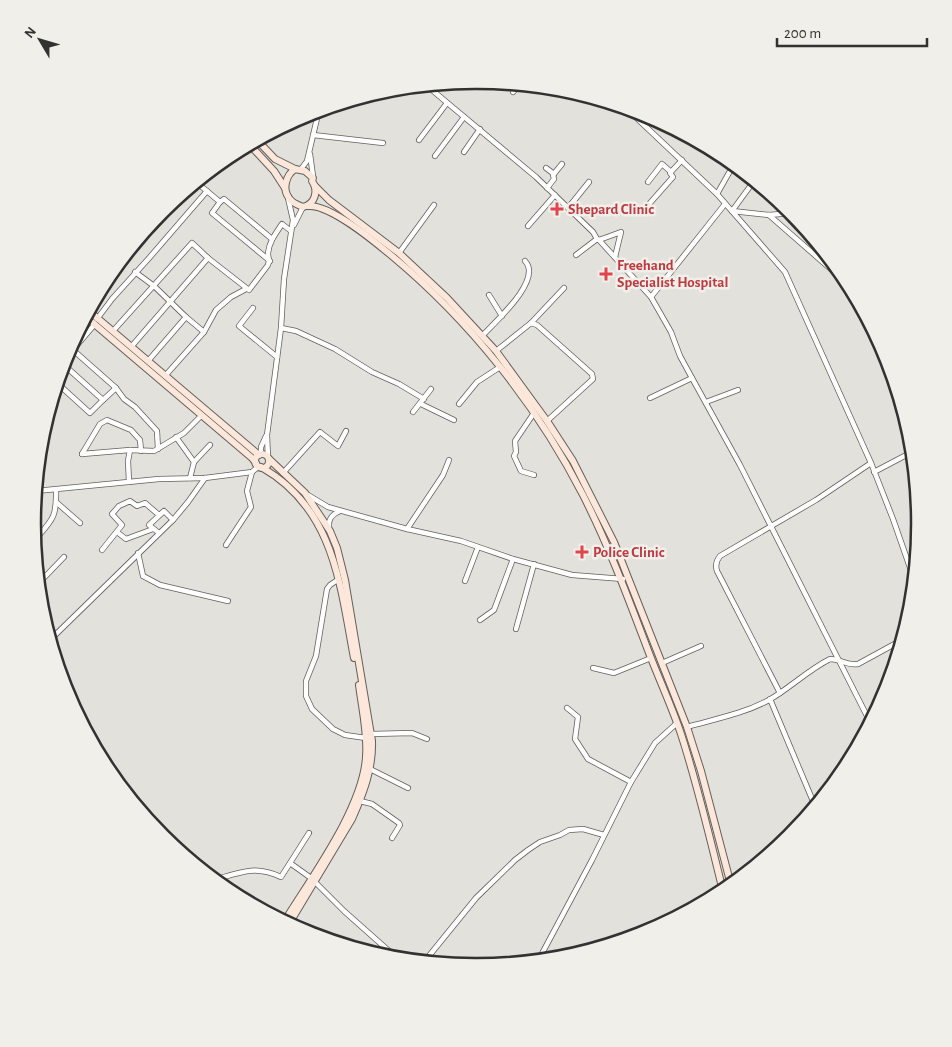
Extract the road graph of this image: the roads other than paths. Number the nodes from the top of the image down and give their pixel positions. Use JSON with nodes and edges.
{"nodes":[{"id":1,"x":433,"y":91,"type":"edge"},
{"id":2,"x":447,"y":103,"type":"junction"},
{"id":3,"x":464,"y":117,"type":"junction"},
{"id":4,"x":317,"y":119,"type":"edge"},
{"id":5,"x":640,"y":121,"type":"edge"},
{"id":6,"x":480,"y":129,"type":"junction"},
{"id":7,"x":313,"y":135,"type":"junction"},
{"id":8,"x":418,"y":140,"type":"dead end"},
{"id":9,"x":311,"y":143,"type":"junction"},
{"id":10,"x":383,"y":143,"type":"dead end"},
{"id":11,"x":262,"y":146,"type":"edge"},
{"id":12,"x":254,"y":150,"type":"edge"},
{"id":13,"x":464,"y":152,"type":"dead end"},
{"id":14,"x":435,"y":156,"type":"dead end"},
{"id":15,"x":682,"y":160,"type":"junction"},
{"id":16,"x":562,"y":164,"type":"dead end"},
{"id":17,"x":546,"y":168,"type":"dead end"},
{"id":18,"x":298,"y":169,"type":"junction"},
{"id":19,"x":730,"y":171,"type":"edge"},
{"id":20,"x":671,"y":172,"type":"junction"},
{"id":21,"x":554,"y":174,"type":"junction"},
{"id":22,"x":313,"y":178,"type":"junction"},
{"id":23,"x":590,"y":182,"type":"dead end"},
{"id":24,"x":648,"y":182,"type":"dead end"},
{"id":25,"x":315,"y":186,"type":"junction"},
{"id":26,"x":750,"y":186,"type":"edge"},
{"id":27,"x":202,"y":187,"type":"edge"},
{"id":28,"x":285,"y":188,"type":"junction"},
{"id":29,"x":548,"y":188,"type":"junction"},
{"id":30,"x":207,"y":191,"type":"junction"},
{"id":31,"x":717,"y":194,"type":"junction"},
{"id":32,"x":555,"y":195,"type":"junction"},
{"id":33,"x":288,"y":198,"type":"junction"},
{"id":34,"x":220,"y":202,"type":"junction"},
{"id":35,"x":650,"y":203,"type":"dead end"},
{"id":36,"x":725,"y":204,"type":"junction"},
{"id":37,"x":434,"y":205,"type":"dead end"},
{"id":38,"x":305,"y":206,"type":"junction"},
{"id":39,"x":568,"y":208,"type":"junction"},
{"id":40,"x":732,"y":212,"type":"junction"},
{"id":41,"x":781,"y":214,"type":"edge"},
{"id":42,"x":769,"y":215,"type":"junction"},
{"id":43,"x":528,"y":226,"type":"dead end"},
{"id":44,"x":291,"y":231,"type":"junction"},
{"id":45,"x":272,"y":239,"type":"junction"},
{"id":46,"x":598,"y":239,"type":"junction"},
{"id":47,"x":398,"y":253,"type":"junction"},
{"id":48,"x":576,"y":255,"type":"dead end"},
{"id":49,"x":616,"y":257,"type":"junction"},
{"id":50,"x":208,"y":258,"type":"junction"},
{"id":51,"x":270,"y":261,"type":"junction"},
{"id":52,"x":525,"y":261,"type":"dead end"},
{"id":53,"x":824,"y":263,"type":"edge"},
{"id":54,"x":135,"y":272,"type":"junction"},
{"id":55,"x":154,"y":286,"type":"junction"},
{"id":56,"x":564,"y":288,"type":"dead end"},
{"id":57,"x":246,"y":289,"type":"junction"},
{"id":58,"x":489,"y":294,"type":"dead end"},
{"id":59,"x":652,"y":297,"type":"junction"},
{"id":60,"x":170,"y":301,"type":"junction"},
{"id":61,"x":253,"y":308,"type":"dead end"},
{"id":62,"x":502,"y":316,"type":"junction"},
{"id":63,"x":93,"y":317,"type":"edge"},
{"id":64,"x":186,"y":317,"type":"junction"},
{"id":65,"x":92,"y":319,"type":"edge"},
{"id":66,"x":96,"y":321,"type":"junction"},
{"id":67,"x":531,"y":323,"type":"junction"},
{"id":68,"x":281,"y":328,"type":"junction"},
{"id":69,"x":113,"y":331,"type":"junction"},
{"id":70,"x":204,"y":332,"type":"junction"},
{"id":71,"x":482,"y":336,"type":"junction"},
{"id":72,"x":83,"y":337,"type":"edge"},
{"id":73,"x":131,"y":347,"type":"junction"},
{"id":74,"x":496,"y":351,"type":"junction"},
{"id":75,"x":76,"y":353,"type":"edge"},
{"id":76,"x":277,"y":357,"type":"junction"},
{"id":77,"x":148,"y":361,"type":"junction"},
{"id":78,"x":500,"y":368,"type":"junction"},
{"id":79,"x":69,"y":370,"type":"edge"},
{"id":80,"x":165,"y":376,"type":"junction"},
{"id":81,"x":692,"y":378,"type":"junction"},
{"id":82,"x":63,"y":388,"type":"edge"},
{"id":83,"x":116,"y":388,"type":"junction"},
{"id":84,"x":431,"y":389,"type":"dead end"},
{"id":85,"x":738,"y":390,"type":"dead end"},
{"id":86,"x":650,"y":398,"type":"dead end"},
{"id":87,"x":103,"y":400,"type":"junction"},
{"id":88,"x":422,"y":401,"type":"junction"},
{"id":89,"x":706,"y":402,"type":"junction"},
{"id":90,"x":459,"y":404,"type":"dead end"},
{"id":91,"x":413,"y":412,"type":"dead end"},
{"id":92,"x":534,"y":412,"type":"junction"},
{"id":93,"x":202,"y":415,"type":"junction"},
{"id":94,"x":454,"y":420,"type":"dead end"},
{"id":95,"x":547,"y":421,"type":"junction"},
{"id":96,"x":346,"y":431,"type":"dead end"},
{"id":97,"x":267,"y":435,"type":"junction"},
{"id":98,"x":176,"y":437,"type":"junction"},
{"id":99,"x":210,"y":445,"type":"dead end"},
{"id":100,"x":158,"y":449,"type":"junction"},
{"id":101,"x":130,"y":450,"type":"junction"},
{"id":102,"x":141,"y":451,"type":"junction"},
{"id":103,"x":260,"y":454,"type":"junction"},
{"id":104,"x":905,"y":456,"type":"edge"},
{"id":105,"x":268,"y":458,"type":"junction"},
{"id":106,"x":449,"y":460,"type":"dead end"},
{"id":107,"x":194,"y":462,"type":"junction"},
{"id":108,"x":871,"y":463,"type":"junction"},
{"id":109,"x":258,"y":466,"type":"junction"},
{"id":110,"x":252,"y":472,"type":"junction"},
{"id":111,"x":874,"y":472,"type":"junction"},
{"id":112,"x":283,"y":473,"type":"junction"},
{"id":113,"x":534,"y":475,"type":"dead end"},
{"id":114,"x":190,"y":478,"type":"junction"},
{"id":115,"x":205,"y":478,"type":"junction"},
{"id":116,"x":129,"y":482,"type":"junction"},
{"id":117,"x":56,"y":490,"type":"junction"},
{"id":118,"x":42,"y":491,"type":"edge"},
{"id":119,"x":304,"y":493,"type":"junction"},
{"id":120,"x":56,"y":502,"type":"junction"},
{"id":121,"x":341,"y":511,"type":"junction"},
{"id":122,"x":160,"y":515,"type":"junction"},
{"id":123,"x":173,"y":520,"type":"junction"},
{"id":124,"x":80,"y":523,"type":"dead end"},
{"id":125,"x":771,"y":528,"type":"junction"},
{"id":126,"x":153,"y":529,"type":"junction"},
{"id":127,"x":407,"y":529,"type":"junction"},
{"id":128,"x":330,"y":531,"type":"junction"},
{"id":129,"x":117,"y":532,"type":"junction"},
{"id":130,"x":41,"y":533,"type":"edge"},
{"id":131,"x":159,"y":533,"type":"junction"},
{"id":132,"x":226,"y":545,"type":"dead end"},
{"id":133,"x":478,"y":547,"type":"junction"},
{"id":134,"x":102,"y":550,"type":"dead end"},
{"id":135,"x":138,"y":553,"type":"junction"},
{"id":136,"x":64,"y":557,"type":"dead end"},
{"id":137,"x":513,"y":559,"type":"junction"},
{"id":138,"x":909,"y":562,"type":"edge"},
{"id":139,"x":534,"y":564,"type":"junction"},
{"id":140,"x":45,"y":579,"type":"edge"},
{"id":141,"x":339,"y":579,"type":"junction"},
{"id":142,"x":621,"y":579,"type":"junction"},
{"id":143,"x":629,"y":580,"type":"junction"},
{"id":144,"x":465,"y":581,"type":"dead end"},
{"id":145,"x":228,"y":601,"type":"dead end"},
{"id":146,"x":480,"y":620,"type":"dead end"},
{"id":147,"x":516,"y":629,"type":"dead end"},
{"id":148,"x":56,"y":634,"type":"edge"},
{"id":149,"x":893,"y":645,"type":"edge"},
{"id":150,"x":701,"y":646,"type":"dead end"},
{"id":151,"x":651,"y":658,"type":"junction"},
{"id":152,"x":840,"y":661,"type":"junction"},
{"id":153,"x":662,"y":663,"type":"junction"},
{"id":154,"x":593,"y":668,"type":"dead end"},
{"id":155,"x":780,"y":693,"type":"junction"},
{"id":156,"x":770,"y":699,"type":"junction"},
{"id":157,"x":567,"y":708,"type":"dead end"},
{"id":158,"x":867,"y":715,"type":"edge"},
{"id":159,"x":677,"y":723,"type":"junction"},
{"id":160,"x":687,"y":727,"type":"junction"},
{"id":161,"x":368,"y":736,"type":"junction"},
{"id":162,"x":427,"y":739,"type":"dead end"},
{"id":163,"x":370,"y":769,"type":"junction"},
{"id":164,"x":631,"y":782,"type":"junction"},
{"id":165,"x":408,"y":788,"type":"dead end"},
{"id":166,"x":812,"y":799,"type":"edge"},
{"id":167,"x":360,"y":801,"type":"junction"},
{"id":168,"x":309,"y":833,"type":"dead end"},
{"id":169,"x":604,"y":835,"type":"junction"},
{"id":170,"x":392,"y":838,"type":"dead end"},
{"id":171,"x":290,"y":863,"type":"junction"},
{"id":172,"x":729,"y":877,"type":"edge"},
{"id":173,"x":224,"y":878,"type":"edge"},
{"id":174,"x":313,"y":881,"type":"junction"},
{"id":175,"x":722,"y":882,"type":"edge"},
{"id":176,"x":289,"y":915,"type":"edge"},
{"id":177,"x":293,"y":917,"type":"edge"},
{"id":178,"x":387,"y":949,"type":"edge"},
{"id":179,"x":542,"y":953,"type":"edge"},
{"id":180,"x":429,"y":956,"type":"edge"}],
"edges":[{"from":1,"to":2,"type":"street"},
{"from":2,"to":3,"type":"street"},
{"from":2,"to":8,"type":"street"},
{"from":3,"to":6,"type":"street"},
{"from":3,"to":14,"type":"street"},
{"from":4,"to":7,"type":"street"},
{"from":5,"to":15,"type":"street"},
{"from":6,"to":13,"type":"street"},
{"from":6,"to":29,"type":"street"},
{"from":7,"to":9,"type":"street"},
{"from":7,"to":10,"type":"street"},
{"from":9,"to":18,"type":"street"},
{"from":9,"to":22,"type":"street"},
{"from":11,"to":18,"type":"main road"},
{"from":12,"to":28,"type":"main road"},
{"from":15,"to":20,"type":"street"},
{"from":15,"to":31,"type":"street"},
{"from":16,"to":21,"type":"street"},
{"from":17,"to":21,"type":"street"},
{"from":18,"to":22,"type":"main road"},
{"from":18,"to":28,"type":"main road"},
{"from":19,"to":31,"type":"street"},
{"from":20,"to":24,"type":"street"},
{"from":20,"to":35,"type":"street"},
{"from":21,"to":29,"type":"street"},
{"from":22,"to":25,"type":"main road"},
{"from":23,"to":39,"type":"street"},
{"from":25,"to":38,"type":"main road"},
{"from":25,"to":47,"type":"main road"},
{"from":26,"to":40,"type":"street"},
{"from":27,"to":30,"type":"street"},
{"from":28,"to":33,"type":"main road"},
{"from":29,"to":32,"type":"street"},
{"from":30,"to":34,"type":"street"},
{"from":30,"to":54,"type":"street"},
{"from":31,"to":36,"type":"street"},
{"from":32,"to":39,"type":"street"},
{"from":32,"to":43,"type":"street"},
{"from":33,"to":38,"type":"main road"},
{"from":33,"to":44,"type":"street"},
{"from":34,"to":45,"type":"street"},
{"from":34,"to":51,"type":"street"},
{"from":36,"to":40,"type":"street"},
{"from":36,"to":59,"type":"street"},
{"from":37,"to":47,"type":"street"},
{"from":38,"to":44,"type":"street"},
{"from":38,"to":78,"type":"main road"},
{"from":39,"to":46,"type":"street"},
{"from":40,"to":42,"type":"street"},
{"from":40,"to":108,"type":"street"},
{"from":41,"to":42,"type":"street"},
{"from":42,"to":53,"type":"street"},
{"from":44,"to":45,"type":"street"},
{"from":44,"to":68,"type":"street"},
{"from":45,"to":51,"type":"street"},
{"from":46,"to":48,"type":"street"},
{"from":46,"to":49,"type":"street"},
{"from":46,"to":49,"type":"street"},
{"from":47,"to":71,"type":"main road"},
{"from":49,"to":59,"type":"street"},
{"from":50,"to":55,"type":"street"},
{"from":50,"to":57,"type":"street"},
{"from":50,"to":60,"type":"street"},
{"from":51,"to":57,"type":"street"},
{"from":52,"to":62,"type":"street"},
{"from":54,"to":55,"type":"street"},
{"from":54,"to":66,"type":"street"},
{"from":55,"to":60,"type":"street"},
{"from":55,"to":69,"type":"street"},
{"from":56,"to":67,"type":"street"},
{"from":57,"to":70,"type":"street"},
{"from":58,"to":62,"type":"street"},
{"from":59,"to":81,"type":"street"},
{"from":60,"to":64,"type":"street"},
{"from":60,"to":73,"type":"street"},
{"from":61,"to":76,"type":"street"},
{"from":62,"to":71,"type":"street"},
{"from":63,"to":66,"type":"main road"},
{"from":64,"to":70,"type":"street"},
{"from":64,"to":77,"type":"street"},
{"from":65,"to":66,"type":"main road"},
{"from":66,"to":69,"type":"main road"},
{"from":66,"to":72,"type":"street"},
{"from":66,"to":93,"type":"main road"},
{"from":67,"to":74,"type":"street"},
{"from":67,"to":95,"type":"street"},
{"from":68,"to":76,"type":"street"},
{"from":68,"to":88,"type":"street"},
{"from":69,"to":73,"type":"main road"},
{"from":70,"to":80,"type":"street"},
{"from":71,"to":74,"type":"main road"},
{"from":73,"to":77,"type":"main road"},
{"from":74,"to":95,"type":"main road"},
{"from":75,"to":83,"type":"street"},
{"from":76,"to":97,"type":"street"},
{"from":77,"to":80,"type":"main road"},
{"from":78,"to":90,"type":"street"},
{"from":78,"to":92,"type":"main road"},
{"from":79,"to":87,"type":"street"},
{"from":80,"to":103,"type":"main road"},
{"from":81,"to":86,"type":"street"},
{"from":81,"to":89,"type":"street"},
{"from":82,"to":87,"type":"street"},
{"from":83,"to":87,"type":"street"},
{"from":83,"to":100,"type":"street"},
{"from":84,"to":88,"type":"street"},
{"from":85,"to":89,"type":"street"},
{"from":88,"to":91,"type":"street"},
{"from":88,"to":94,"type":"street"},
{"from":89,"to":125,"type":"street"},
{"from":92,"to":113,"type":"street"},
{"from":92,"to":142,"type":"main road"},
{"from":93,"to":98,"type":"street"},
{"from":93,"to":109,"type":"main road"},
{"from":95,"to":143,"type":"main road"},
{"from":96,"to":112,"type":"street"},
{"from":97,"to":103,"type":"street"},
{"from":97,"to":105,"type":"street"},
{"from":98,"to":100,"type":"street"},
{"from":98,"to":107,"type":"street"},
{"from":99,"to":107,"type":"street"},
{"from":100,"to":102,"type":"street"},
{"from":101,"to":102,"type":"street"},
{"from":101,"to":102,"type":"street"},
{"from":101,"to":116,"type":"street"},
{"from":103,"to":105,"type":"main road"},
{"from":103,"to":109,"type":"main road"},
{"from":104,"to":111,"type":"street"},
{"from":105,"to":109,"type":"main road"},
{"from":105,"to":112,"type":"main road"},
{"from":106,"to":127,"type":"street"},
{"from":107,"to":114,"type":"street"},
{"from":108,"to":111,"type":"street"},
{"from":108,"to":125,"type":"street"},
{"from":109,"to":110,"type":"street"},
{"from":109,"to":141,"type":"main road"},
{"from":110,"to":115,"type":"street"},
{"from":110,"to":132,"type":"street"},
{"from":111,"to":138,"type":"street"},
{"from":112,"to":119,"type":"main road"},
{"from":114,"to":115,"type":"street"},
{"from":114,"to":116,"type":"street"},
{"from":115,"to":123,"type":"street"},
{"from":116,"to":117,"type":"street"},
{"from":117,"to":118,"type":"street"},
{"from":117,"to":120,"type":"street"},
{"from":119,"to":121,"type":"street"},
{"from":119,"to":128,"type":"main road"},
{"from":120,"to":124,"type":"street"},
{"from":120,"to":130,"type":"street"},
{"from":121,"to":127,"type":"street"},
{"from":121,"to":128,"type":"street"},
{"from":122,"to":123,"type":"street"},
{"from":122,"to":126,"type":"street"},
{"from":122,"to":129,"type":"street"},
{"from":123,"to":131,"type":"street"},
{"from":125,"to":152,"type":"street"},
{"from":125,"to":155,"type":"street"},
{"from":126,"to":129,"type":"street"},
{"from":126,"to":131,"type":"street"},
{"from":127,"to":133,"type":"street"},
{"from":128,"to":161,"type":"main road"},
{"from":129,"to":134,"type":"street"},
{"from":131,"to":135,"type":"street"},
{"from":133,"to":137,"type":"street"},
{"from":133,"to":144,"type":"street"},
{"from":135,"to":145,"type":"street"},
{"from":135,"to":148,"type":"street"},
{"from":136,"to":140,"type":"street"},
{"from":137,"to":139,"type":"street"},
{"from":137,"to":146,"type":"street"},
{"from":139,"to":142,"type":"street"},
{"from":139,"to":147,"type":"street"},
{"from":141,"to":161,"type":"main road"},
{"from":141,"to":161,"type":"street"},
{"from":142,"to":143,"type":"street"},
{"from":142,"to":151,"type":"main road"},
{"from":143,"to":153,"type":"main road"},
{"from":149,"to":152,"type":"street"},
{"from":150,"to":153,"type":"street"},
{"from":151,"to":154,"type":"street"},
{"from":151,"to":159,"type":"main road"},
{"from":152,"to":155,"type":"street"},
{"from":152,"to":158,"type":"street"},
{"from":153,"to":160,"type":"main road"},
{"from":155,"to":156,"type":"street"},
{"from":156,"to":160,"type":"street"},
{"from":156,"to":166,"type":"street"},
{"from":157,"to":164,"type":"street"},
{"from":159,"to":164,"type":"street"},
{"from":159,"to":175,"type":"main road"},
{"from":160,"to":172,"type":"main road"},
{"from":161,"to":162,"type":"street"},
{"from":161,"to":163,"type":"main road"},
{"from":161,"to":174,"type":"main road"},
{"from":163,"to":165,"type":"street"},
{"from":163,"to":167,"type":"main road"},
{"from":164,"to":169,"type":"street"},
{"from":167,"to":170,"type":"street"},
{"from":167,"to":174,"type":"main road"},
{"from":168,"to":171,"type":"street"},
{"from":169,"to":179,"type":"street"},
{"from":169,"to":180,"type":"street"},
{"from":171,"to":173,"type":"street"},
{"from":171,"to":174,"type":"street"},
{"from":174,"to":176,"type":"main road"},
{"from":174,"to":177,"type":"main road"},
{"from":174,"to":178,"type":"street"}]}
